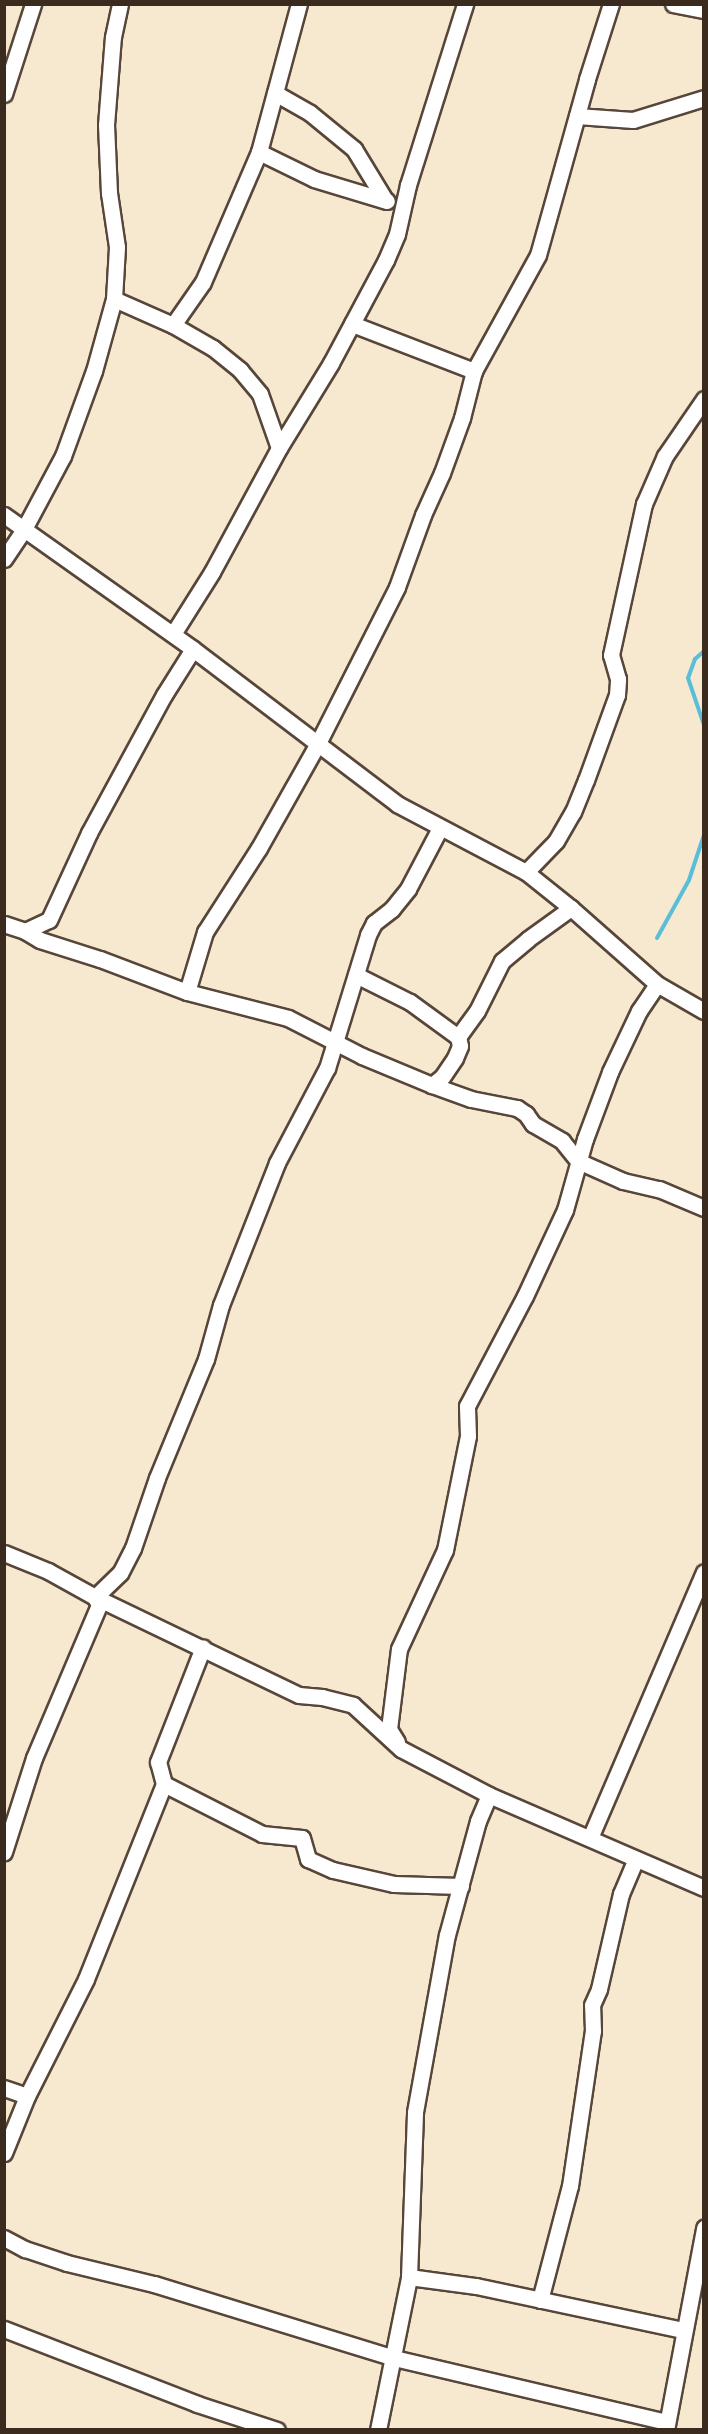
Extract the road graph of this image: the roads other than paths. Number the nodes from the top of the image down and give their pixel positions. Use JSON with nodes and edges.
{"nodes":[{"id":1,"x":33,"y":4,"type":"edge"},
{"id":2,"x":120,"y":4,"type":"edge"},
{"id":3,"x":299,"y":4,"type":"edge"},
{"id":4,"x":465,"y":4,"type":"edge"},
{"id":5,"x":611,"y":4,"type":"edge"},
{"id":6,"x":673,"y":4,"type":"edge"},
{"id":7,"x":704,"y":10,"type":"edge"},
{"id":8,"x":275,"y":93,"type":"junction"},
{"id":9,"x":4,"y":94,"type":"edge"},
{"id":10,"x":704,"y":98,"type":"edge"},
{"id":11,"x":577,"y":116,"type":"junction"},
{"id":12,"x":259,"y":152,"type":"junction"},
{"id":13,"x":385,"y":200,"type":"junction"},
{"id":14,"x":403,"y":210,"type":"junction"},
{"id":15,"x":114,"y":299,"type":"junction"},
{"id":16,"x":352,"y":324,"type":"junction"},
{"id":17,"x":173,"y":325,"type":"junction"},
{"id":18,"x":474,"y":371,"type":"junction"},
{"id":19,"x":704,"y":399,"type":"edge"},
{"id":20,"x":279,"y":448,"type":"junction"},
{"id":21,"x":4,"y":515,"type":"edge"},
{"id":22,"x":24,"y":529,"type":"junction"},
{"id":23,"x":4,"y":559,"type":"edge"},
{"id":24,"x":172,"y":634,"type":"junction"},
{"id":25,"x":194,"y":649,"type":"junction"},
{"id":26,"x":317,"y":745,"type":"junction"},
{"id":27,"x":440,"y":828,"type":"junction"},
{"id":28,"x":526,"y":872,"type":"junction"},
{"id":29,"x":572,"y":908,"type":"junction"},
{"id":30,"x":4,"y":924,"type":"edge"},
{"id":31,"x":25,"y":932,"type":"junction"},
{"id":32,"x":356,"y":975,"type":"junction"},
{"id":33,"x":657,"y":984,"type":"junction"},
{"id":34,"x":187,"y":992,"type":"junction"},
{"id":35,"x":704,"y":1011,"type":"edge"},
{"id":36,"x":458,"y":1037,"type":"junction"},
{"id":37,"x":336,"y":1041,"type":"junction"},
{"id":38,"x":432,"y":1085,"type":"junction"},
{"id":39,"x":578,"y":1161,"type":"junction"},
{"id":40,"x":704,"y":1208,"type":"edge"},
{"id":41,"x":4,"y":1552,"type":"edge"},
{"id":42,"x":704,"y":1572,"type":"edge"},
{"id":43,"x":95,"y":1597,"type":"junction"},
{"id":44,"x":203,"y":1647,"type":"junction"},
{"id":45,"x":401,"y":1749,"type":"junction"},
{"id":46,"x":164,"y":1784,"type":"junction"},
{"id":47,"x":489,"y":1795,"type":"junction"},
{"id":48,"x":590,"y":1838,"type":"junction"},
{"id":49,"x":4,"y":1852,"type":"edge"},
{"id":50,"x":636,"y":1859,"type":"junction"},
{"id":51,"x":461,"y":1886,"type":"junction"},
{"id":52,"x":704,"y":1888,"type":"edge"},
{"id":53,"x":4,"y":2088,"type":"edge"},
{"id":54,"x":27,"y":2096,"type":"junction"},
{"id":55,"x":4,"y":2153,"type":"edge"},
{"id":56,"x":704,"y":2228,"type":"edge"},
{"id":57,"x":4,"y":2238,"type":"edge"},
{"id":58,"x":409,"y":2277,"type":"junction"},
{"id":59,"x":540,"y":2300,"type":"junction"},
{"id":60,"x":4,"y":2329,"type":"edge"},
{"id":61,"x":683,"y":2330,"type":"junction"},
{"id":62,"x":394,"y":2358,"type":"junction"},
{"id":63,"x":667,"y":2426,"type":"edge"},
{"id":64,"x":277,"y":2430,"type":"edge"},
{"id":65,"x":378,"y":2430,"type":"edge"}],
"edges":[{"from":1,"to":9,"type":"street"},
{"from":2,"to":15,"type":"street"},
{"from":3,"to":8,"type":"street"},
{"from":4,"to":14,"type":"street"},
{"from":5,"to":11,"type":"street"},
{"from":6,"to":7,"type":"street"},
{"from":8,"to":12,"type":"street"},
{"from":8,"to":13,"type":"street"},
{"from":10,"to":11,"type":"street"},
{"from":11,"to":18,"type":"street"},
{"from":12,"to":13,"type":"street"},
{"from":12,"to":17,"type":"street"},
{"from":13,"to":14,"type":"street"},
{"from":14,"to":16,"type":"street"},
{"from":15,"to":17,"type":"street"},
{"from":15,"to":22,"type":"street"},
{"from":16,"to":18,"type":"street"},
{"from":16,"to":20,"type":"street"},
{"from":17,"to":20,"type":"street"},
{"from":18,"to":26,"type":"street"},
{"from":19,"to":28,"type":"street"},
{"from":20,"to":24,"type":"street"},
{"from":21,"to":22,"type":"street"},
{"from":22,"to":23,"type":"street"},
{"from":22,"to":24,"type":"street"},
{"from":24,"to":25,"type":"street"},
{"from":25,"to":26,"type":"street"},
{"from":25,"to":31,"type":"street"},
{"from":26,"to":27,"type":"street"},
{"from":26,"to":34,"type":"street"},
{"from":27,"to":28,"type":"street"},
{"from":27,"to":32,"type":"street"},
{"from":28,"to":29,"type":"street"},
{"from":29,"to":33,"type":"street"},
{"from":29,"to":36,"type":"street"},
{"from":30,"to":31,"type":"street"},
{"from":31,"to":34,"type":"street"},
{"from":32,"to":36,"type":"street"},
{"from":32,"to":37,"type":"street"},
{"from":33,"to":35,"type":"street"},
{"from":33,"to":39,"type":"street"},
{"from":34,"to":37,"type":"street"},
{"from":36,"to":38,"type":"street"},
{"from":37,"to":38,"type":"street"},
{"from":37,"to":43,"type":"street"},
{"from":38,"to":39,"type":"street"},
{"from":39,"to":40,"type":"street"},
{"from":39,"to":45,"type":"street"},
{"from":41,"to":43,"type":"street"},
{"from":42,"to":48,"type":"street"},
{"from":43,"to":44,"type":"street"},
{"from":43,"to":49,"type":"street"},
{"from":44,"to":45,"type":"street"},
{"from":44,"to":46,"type":"street"},
{"from":45,"to":47,"type":"street"},
{"from":46,"to":51,"type":"street"},
{"from":46,"to":54,"type":"street"},
{"from":47,"to":48,"type":"street"},
{"from":47,"to":51,"type":"street"},
{"from":48,"to":50,"type":"street"},
{"from":50,"to":52,"type":"street"},
{"from":50,"to":59,"type":"street"},
{"from":51,"to":58,"type":"street"},
{"from":53,"to":54,"type":"street"},
{"from":54,"to":55,"type":"street"},
{"from":56,"to":61,"type":"street"},
{"from":57,"to":62,"type":"street"},
{"from":58,"to":59,"type":"street"},
{"from":58,"to":62,"type":"street"},
{"from":59,"to":61,"type":"street"},
{"from":60,"to":64,"type":"street"},
{"from":61,"to":63,"type":"street"},
{"from":62,"to":63,"type":"street"},
{"from":62,"to":65,"type":"street"}]}
